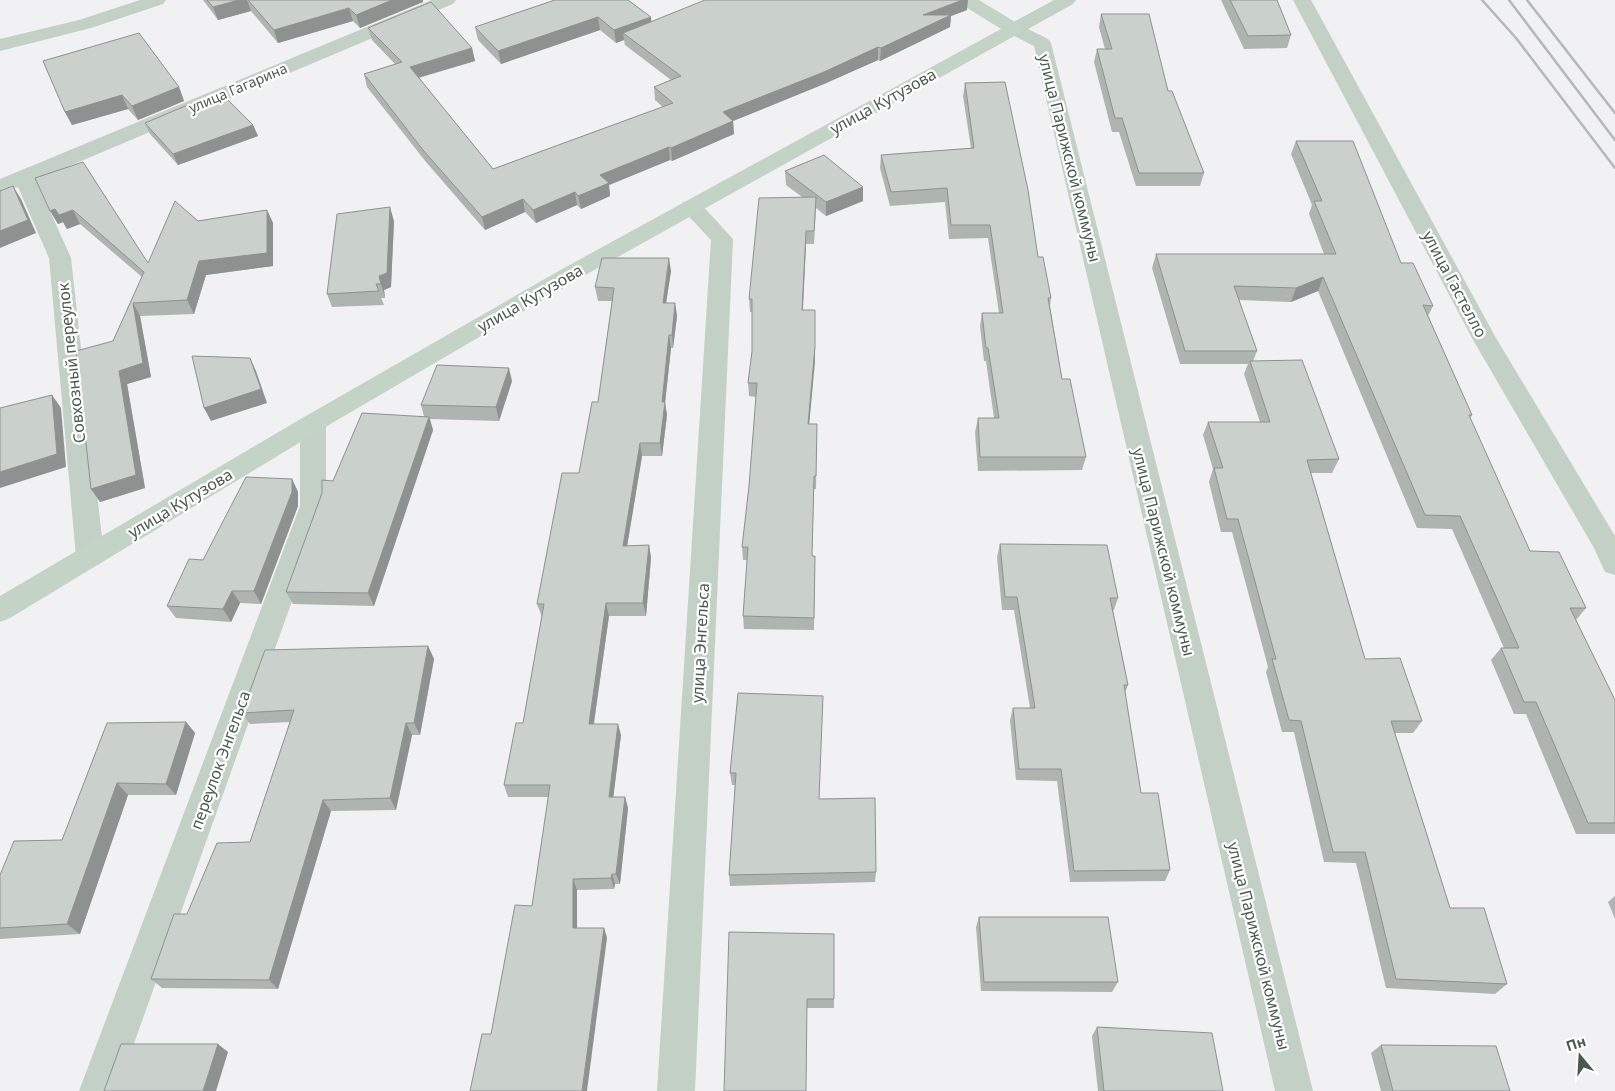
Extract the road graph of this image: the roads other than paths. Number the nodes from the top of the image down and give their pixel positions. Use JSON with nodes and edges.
{"nodes":[{"id":1,"x":157,"y":0,"type":"edge"},
{"id":2,"x":448,"y":0,"type":"edge"},
{"id":3,"x":967,"y":0,"type":"edge"},
{"id":4,"x":1067,"y":0,"type":"edge"},
{"id":5,"x":1302,"y":0,"type":"edge"},
{"id":6,"x":1014,"y":29,"type":"junction"},
{"id":7,"x":0,"y":45,"type":"edge"},
{"id":8,"x":24,"y":177,"type":"junction"},
{"id":9,"x":0,"y":187,"type":"edge"},
{"id":10,"x":692,"y":208,"type":"junction"},
{"id":11,"x":314,"y":423,"type":"junction"},
{"id":12,"x":90,"y":556,"type":"junction"},
{"id":13,"x":1615,"y":564,"type":"edge"},
{"id":14,"x":0,"y":610,"type":"edge"},
{"id":15,"x":98,"y":1091,"type":"edge"},
{"id":16,"x":676,"y":1091,"type":"edge"},
{"id":17,"x":1294,"y":1091,"type":"edge"}],
"edges":[{"from":1,"to":7,"type":"street"},
{"from":2,"to":8,"type":"street","name":"улица Гагарина"},
{"from":3,"to":6,"type":"main road"},
{"from":4,"to":6,"type":"street","name":"улица Кутузова"},
{"from":5,"to":13,"type":"street","name":"улица Гастелло"},
{"from":6,"to":10,"type":"main road","name":"улица Кутузова"},
{"from":6,"to":17,"type":"street","name":"улица Парижской коммуны"},
{"from":8,"to":9,"type":"street","name":"улица Гагарина"},
{"from":8,"to":12,"type":"street","name":"Совхозный переулок"},
{"from":10,"to":11,"type":"main road","name":"улица Кутузова"},
{"from":10,"to":16,"type":"street","name":"улица Энгельса"},
{"from":11,"to":12,"type":"main road","name":"улица Кутузова"},
{"from":11,"to":15,"type":"street","name":"переулок Энгельса"},
{"from":12,"to":14,"type":"main road","name":"улица Кутузова"}]}
